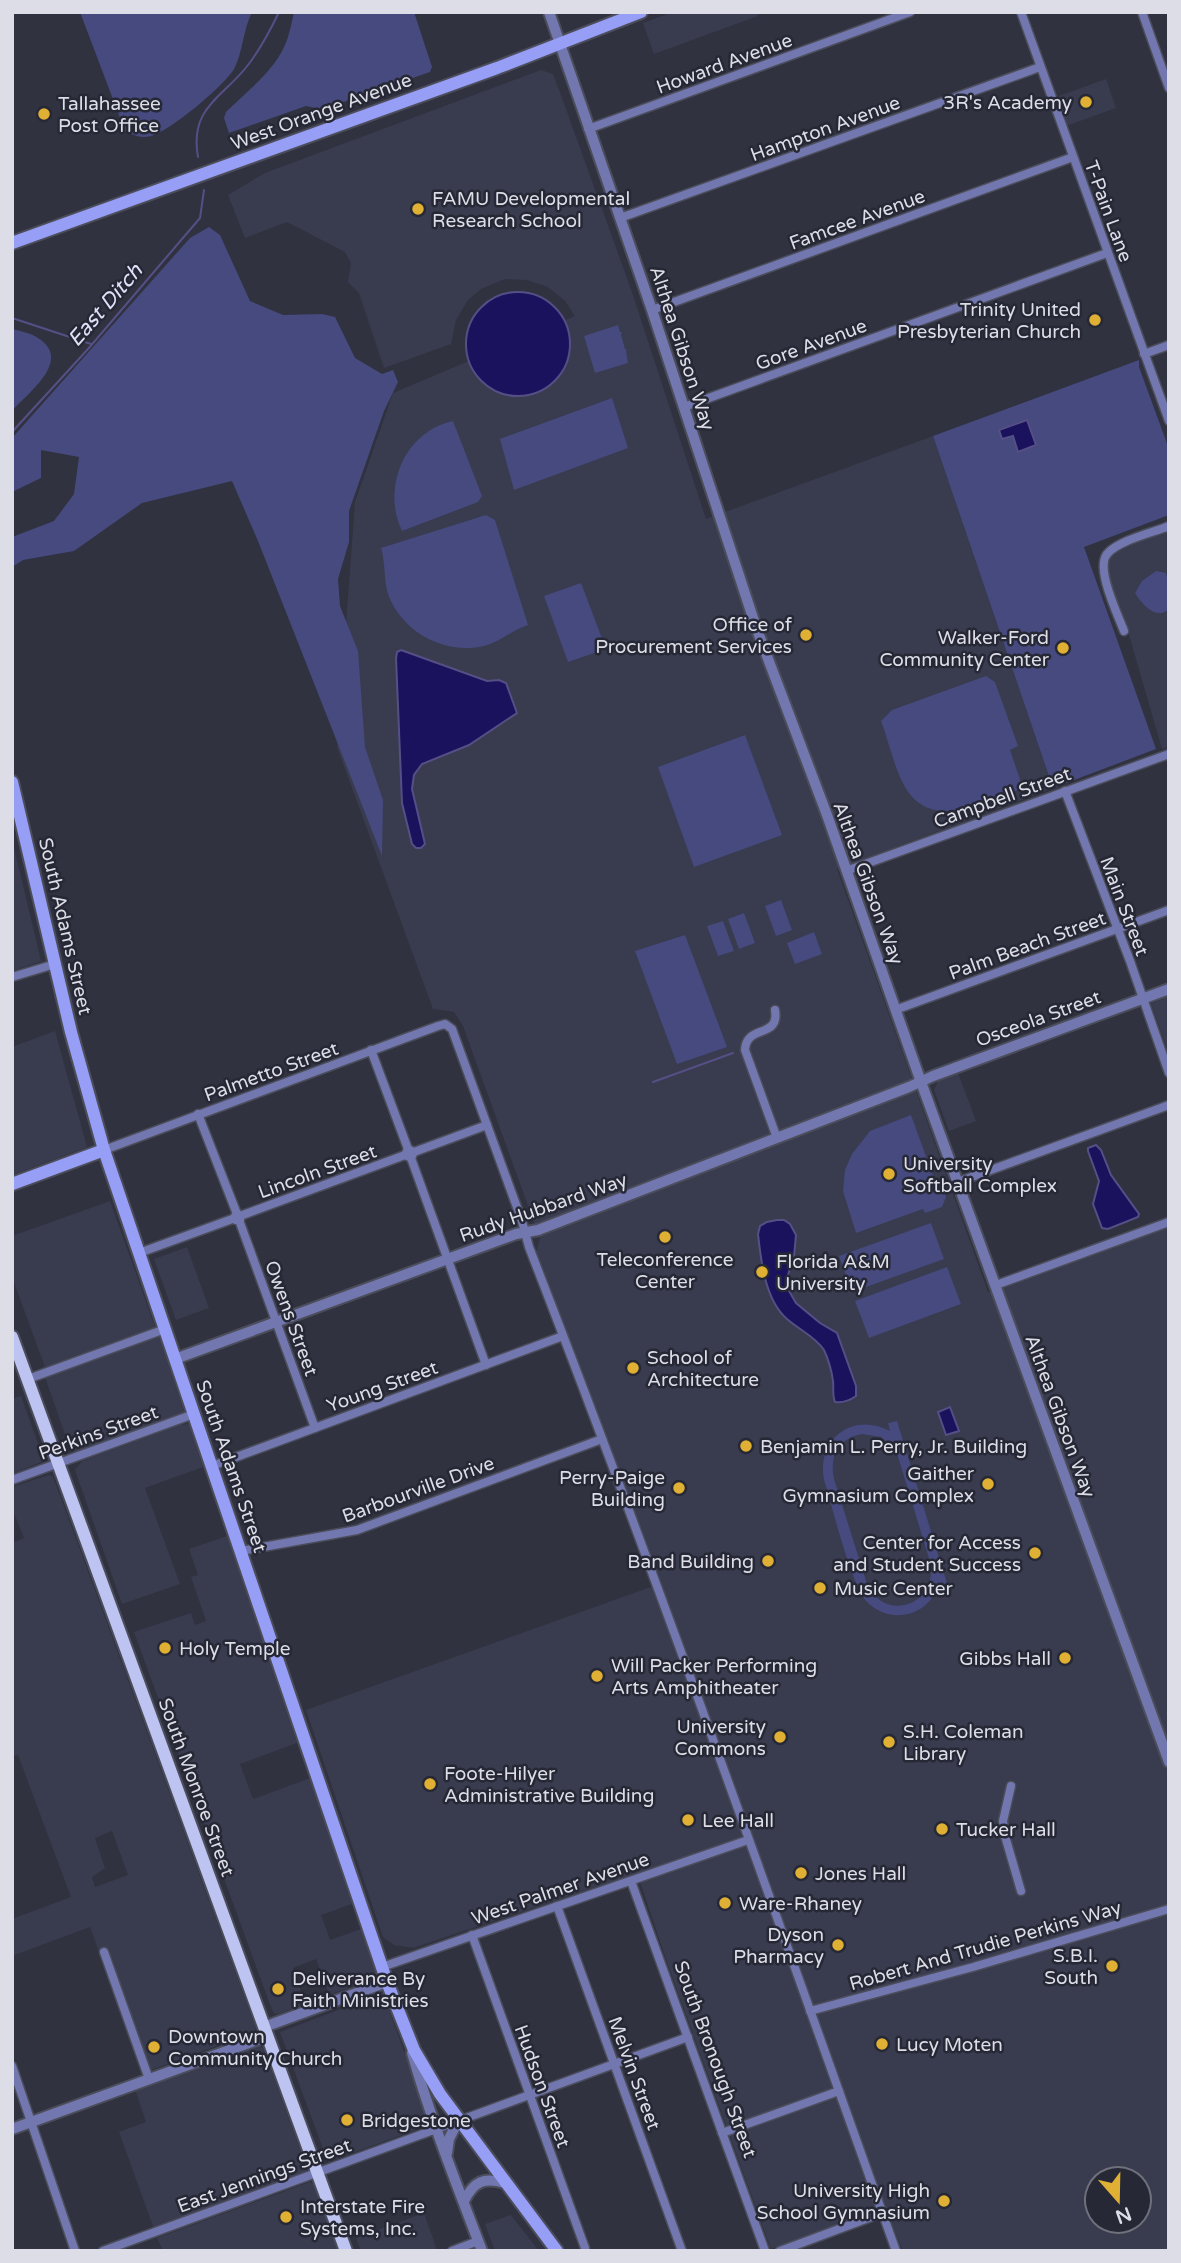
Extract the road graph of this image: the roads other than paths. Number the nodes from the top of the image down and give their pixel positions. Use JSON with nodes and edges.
{"nodes":[{"id":1,"x":549,"y":12,"type":"edge"},
{"id":2,"x":641,"y":12,"type":"edge"},
{"id":3,"x":910,"y":12,"type":"edge"},
{"id":4,"x":1021,"y":12,"type":"edge"},
{"id":5,"x":1142,"y":12,"type":"edge"},
{"id":6,"x":560,"y":43,"type":"junction"},
{"id":7,"x":1040,"y":66,"type":"junction"},
{"id":8,"x":1169,"y":88,"type":"edge"},
{"id":9,"x":588,"y":129,"type":"junction"},
{"id":10,"x":1073,"y":157,"type":"junction"},
{"id":11,"x":620,"y":218,"type":"junction"},
{"id":12,"x":12,"y":243,"type":"edge"},
{"id":13,"x":1107,"y":253,"type":"junction"},
{"id":14,"x":652,"y":310,"type":"junction"},
{"id":15,"x":1169,"y":345,"type":"edge"},
{"id":16,"x":1144,"y":354,"type":"junction"},
{"id":17,"x":684,"y":407,"type":"junction"},
{"id":18,"x":1169,"y":421,"type":"edge"},
{"id":19,"x":1169,"y":526,"type":"edge"},
{"id":20,"x":1124,"y":631,"type":"dead end"},
{"id":21,"x":1169,"y":754,"type":"edge"},
{"id":22,"x":12,"y":782,"type":"edge"},
{"id":23,"x":1065,"y":791,"type":"junction"},
{"id":24,"x":846,"y":871,"type":"junction"},
{"id":25,"x":1169,"y":910,"type":"edge"},
{"id":26,"x":1116,"y":929,"type":"junction"},
{"id":27,"x":55,"y":964,"type":"junction"},
{"id":28,"x":12,"y":978,"type":"edge"},
{"id":29,"x":1169,"y":989,"type":"edge"},
{"id":30,"x":1141,"y":999,"type":"junction"},
{"id":31,"x":775,"y":1010,"type":"dead end"},
{"id":32,"x":895,"y":1010,"type":"junction"},
{"id":33,"x":371,"y":1050,"type":"junction"},
{"id":34,"x":1169,"y":1073,"type":"edge"},
{"id":35,"x":921,"y":1082,"type":"junction"},
{"id":36,"x":1169,"y":1105,"type":"edge"},
{"id":37,"x":198,"y":1114,"type":"junction"},
{"id":38,"x":487,"y":1125,"type":"junction"},
{"id":39,"x":777,"y":1138,"type":"junction"},
{"id":40,"x":104,"y":1150,"type":"junction"},
{"id":41,"x":410,"y":1153,"type":"junction"},
{"id":42,"x":958,"y":1182,"type":"junction"},
{"id":43,"x":12,"y":1184,"type":"edge"},
{"id":44,"x":238,"y":1217,"type":"junction"},
{"id":45,"x":1169,"y":1222,"type":"edge"},
{"id":46,"x":526,"y":1232,"type":"junction"},
{"id":47,"x":139,"y":1253,"type":"junction"},
{"id":48,"x":447,"y":1259,"type":"junction"},
{"id":49,"x":996,"y":1285,"type":"junction"},
{"id":50,"x":276,"y":1322,"type":"junction"},
{"id":51,"x":165,"y":1329,"type":"junction"},
{"id":52,"x":12,"y":1336,"type":"edge"},
{"id":53,"x":564,"y":1336,"type":"junction"},
{"id":54,"x":175,"y":1359,"type":"junction"},
{"id":55,"x":486,"y":1365,"type":"junction"},
{"id":56,"x":28,"y":1379,"type":"junction"},
{"id":57,"x":194,"y":1414,"type":"junction"},
{"id":58,"x":315,"y":1427,"type":"junction"},
{"id":59,"x":602,"y":1439,"type":"junction"},
{"id":60,"x":58,"y":1463,"type":"junction"},
{"id":61,"x":212,"y":1466,"type":"junction"},
{"id":62,"x":12,"y":1480,"type":"edge"},
{"id":63,"x":241,"y":1551,"type":"junction"},
{"id":64,"x":1169,"y":1762,"type":"edge"},
{"id":65,"x":1010,"y":1786,"type":"dead end"},
{"id":66,"x":748,"y":1840,"type":"junction"},
{"id":67,"x":631,"y":1881,"type":"junction"},
{"id":68,"x":1021,"y":1891,"type":"dead end"},
{"id":69,"x":558,"y":1906,"type":"junction"},
{"id":70,"x":1169,"y":1909,"type":"edge"},
{"id":71,"x":472,"y":1936,"type":"junction"},
{"id":72,"x":104,"y":1952,"type":"dead end"},
{"id":73,"x":382,"y":1966,"type":"junction"},
{"id":74,"x":387,"y":1982,"type":"junction"},
{"id":75,"x":810,"y":2011,"type":"junction"},
{"id":76,"x":266,"y":2031,"type":"junction"},
{"id":77,"x":407,"y":2033,"type":"junction"},
{"id":78,"x":688,"y":2037,"type":"junction"},
{"id":79,"x":615,"y":2064,"type":"junction"},
{"id":80,"x":12,"y":2066,"type":"edge"},
{"id":81,"x":149,"y":2079,"type":"junction"},
{"id":82,"x":839,"y":2091,"type":"junction"},
{"id":83,"x":530,"y":2095,"type":"junction"},
{"id":84,"x":458,"y":2121,"type":"junction"},
{"id":85,"x":31,"y":2123,"type":"junction"},
{"id":86,"x":12,"y":2129,"type":"edge"},
{"id":87,"x":436,"y":2129,"type":"junction"},
{"id":88,"x":722,"y":2133,"type":"junction"},
{"id":89,"x":447,"y":2153,"type":"junction"},
{"id":90,"x":317,"y":2173,"type":"junction"},
{"id":91,"x":505,"y":2183,"type":"junction"},
{"id":92,"x":464,"y":2201,"type":"junction"},
{"id":93,"x":883,"y":2213,"type":"junction"},
{"id":94,"x":480,"y":2246,"type":"edge"},
{"id":95,"x":585,"y":2248,"type":"dead end"},
{"id":96,"x":75,"y":2251,"type":"edge"},
{"id":97,"x":103,"y":2251,"type":"edge"},
{"id":98,"x":346,"y":2251,"type":"edge"},
{"id":99,"x":452,"y":2251,"type":"edge"},
{"id":100,"x":557,"y":2251,"type":"edge"},
{"id":101,"x":682,"y":2251,"type":"edge"},
{"id":102,"x":765,"y":2251,"type":"edge"},
{"id":103,"x":780,"y":2251,"type":"edge"},
{"id":104,"x":896,"y":2251,"type":"edge"}],
"edges":[{"from":1,"to":6,"type":"street","name":"Althea Gibson Way"},
{"from":2,"to":6,"type":"main road","name":"West Orange Avenue"},
{"from":3,"to":9,"type":"street","name":"Howard Avenue"},
{"from":4,"to":7,"type":"street","name":"T-Pain Lane"},
{"from":5,"to":8,"type":"street"},
{"from":6,"to":9,"type":"street","name":"Althea Gibson Way"},
{"from":6,"to":12,"type":"main road","name":"West Orange Avenue"},
{"from":7,"to":10,"type":"street","name":"T-Pain Lane"},
{"from":7,"to":11,"type":"street","name":"Hampton Avenue"},
{"from":9,"to":11,"type":"street","name":"Althea Gibson Way"},
{"from":10,"to":13,"type":"street","name":"T-Pain Lane"},
{"from":10,"to":14,"type":"street","name":"Famcee Avenue"},
{"from":11,"to":14,"type":"street","name":"Althea Gibson Way"},
{"from":13,"to":16,"type":"street","name":"T-Pain Lane"},
{"from":13,"to":17,"type":"street","name":"Gore Avenue"},
{"from":14,"to":17,"type":"street","name":"Althea Gibson Way"},
{"from":15,"to":16,"type":"street"},
{"from":16,"to":18,"type":"street","name":"T-Pain Lane"},
{"from":17,"to":24,"type":"street","name":"Althea Gibson Way"},
{"from":19,"to":20,"type":"street"},
{"from":21,"to":23,"type":"street","name":"Campbell Street"},
{"from":22,"to":27,"type":"main road","name":"South Adams Street"},
{"from":23,"to":24,"type":"street","name":"Campbell Street"},
{"from":23,"to":26,"type":"street","name":"Main Street"},
{"from":24,"to":32,"type":"street","name":"Althea Gibson Way"},
{"from":25,"to":26,"type":"street","name":"Palm Beach Street"},
{"from":26,"to":30,"type":"street","name":"Main Street"},
{"from":26,"to":32,"type":"street","name":"Palm Beach Street"},
{"from":27,"to":28,"type":"street"},
{"from":27,"to":40,"type":"main road","name":"South Adams Street"},
{"from":29,"to":30,"type":"street","name":"Osceola Street"},
{"from":30,"to":34,"type":"street","name":"Main Street"},
{"from":30,"to":35,"type":"street","name":"Osceola Street"},
{"from":31,"to":39,"type":"street"},
{"from":32,"to":35,"type":"street","name":"Althea Gibson Way"},
{"from":33,"to":37,"type":"street","name":"Palmetto Street"},
{"from":33,"to":38,"type":"street","name":"Palmetto Street"},
{"from":33,"to":41,"type":"street"},
{"from":35,"to":39,"type":"street","name":"Rudy Hubbard Way"},
{"from":35,"to":42,"type":"street","name":"Althea Gibson Way"},
{"from":36,"to":42,"type":"street"},
{"from":37,"to":40,"type":"street","name":"Palmetto Street"},
{"from":37,"to":44,"type":"street","name":"Owens Street"},
{"from":38,"to":41,"type":"street","name":"Lincoln Street"},
{"from":38,"to":46,"type":"street"},
{"from":39,"to":46,"type":"street","name":"Rudy Hubbard Way"},
{"from":40,"to":43,"type":"main road"},
{"from":40,"to":47,"type":"main road","name":"South Adams Street"},
{"from":41,"to":44,"type":"street","name":"Lincoln Street"},
{"from":41,"to":48,"type":"street"},
{"from":42,"to":49,"type":"street","name":"Althea Gibson Way"},
{"from":44,"to":47,"type":"street","name":"Lincoln Street"},
{"from":44,"to":50,"type":"street","name":"Owens Street"},
{"from":45,"to":49,"type":"street"},
{"from":46,"to":48,"type":"street","name":"Rudy Hubbard Way"},
{"from":46,"to":53,"type":"street"},
{"from":47,"to":51,"type":"main road","name":"South Adams Street"},
{"from":48,"to":50,"type":"street","name":"Rudy Hubbard Way"},
{"from":48,"to":55,"type":"street"},
{"from":49,"to":64,"type":"street","name":"Althea Gibson Way"},
{"from":50,"to":54,"type":"street","name":"Rudy Hubbard Way"},
{"from":50,"to":58,"type":"street","name":"Owens Street"},
{"from":51,"to":54,"type":"main road","name":"South Adams Street"},
{"from":51,"to":56,"type":"street"},
{"from":52,"to":56,"type":"main road","name":"South Monroe Street"},
{"from":53,"to":55,"type":"street","name":"Young Street"},
{"from":53,"to":59,"type":"street"},
{"from":54,"to":57,"type":"main road","name":"South Adams Street"},
{"from":55,"to":58,"type":"street","name":"Young Street"},
{"from":56,"to":60,"type":"main road","name":"South Monroe Street"},
{"from":57,"to":60,"type":"street","name":"Perkins Street"},
{"from":57,"to":61,"type":"main road","name":"South Adams Street"},
{"from":58,"to":61,"type":"street","name":"Young Street"},
{"from":59,"to":63,"type":"street","name":"Barbourville Drive"},
{"from":59,"to":66,"type":"street"},
{"from":60,"to":62,"type":"street","name":"Perkins Street"},
{"from":60,"to":76,"type":"main road","name":"South Monroe Street"},
{"from":61,"to":63,"type":"main road","name":"South Adams Street"},
{"from":63,"to":73,"type":"main road","name":"South Adams Street"},
{"from":65,"to":68,"type":"street"},
{"from":66,"to":67,"type":"street","name":"West Palmer Avenue"},
{"from":66,"to":75,"type":"street"},
{"from":67,"to":69,"type":"street","name":"West Palmer Avenue"},
{"from":67,"to":78,"type":"street","name":"South Bronough Street"},
{"from":69,"to":71,"type":"street","name":"West Palmer Avenue"},
{"from":69,"to":79,"type":"street","name":"Melvin Street"},
{"from":70,"to":75,"type":"street","name":"Robert And Trudie Perkins Way"},
{"from":71,"to":73,"type":"street","name":"West Palmer Avenue"},
{"from":71,"to":83,"type":"street","name":"Hudson Street"},
{"from":72,"to":81,"type":"street"},
{"from":73,"to":74,"type":"main road","name":"South Adams Street"},
{"from":74,"to":76,"type":"street"},
{"from":74,"to":77,"type":"main road","name":"South Adams Street"},
{"from":75,"to":82,"type":"street"},
{"from":76,"to":81,"type":"street"},
{"from":76,"to":90,"type":"main road","name":"South Monroe Street"},
{"from":77,"to":84,"type":"main road"},
{"from":77,"to":87,"type":"street","name":"South Adams Street"},
{"from":78,"to":79,"type":"street","name":"East Jennings Street"},
{"from":78,"to":88,"type":"street","name":"South Bronough Street"},
{"from":79,"to":83,"type":"street","name":"East Jennings Street"},
{"from":79,"to":101,"type":"street","name":"Melvin Street"},
{"from":80,"to":85,"type":"street"},
{"from":81,"to":85,"type":"street"},
{"from":82,"to":88,"type":"street"},
{"from":82,"to":93,"type":"street"},
{"from":83,"to":84,"type":"street","name":"East Jennings Street"},
{"from":83,"to":95,"type":"street","name":"Hudson Street"},
{"from":84,"to":87,"type":"street","name":"East Jennings Street"},
{"from":84,"to":89,"type":"street"},
{"from":84,"to":91,"type":"main road"},
{"from":85,"to":86,"type":"street"},
{"from":85,"to":96,"type":"street"},
{"from":87,"to":89,"type":"street","name":"South Adams Street"},
{"from":87,"to":90,"type":"street","name":"East Jennings Street"},
{"from":88,"to":102,"type":"street","name":"South Bronough Street"},
{"from":89,"to":92,"type":"street","name":"South Adams Street"},
{"from":90,"to":97,"type":"street","name":"East Jennings Street"},
{"from":90,"to":98,"type":"main road","name":"South Monroe Street"},
{"from":91,"to":92,"type":"street"},
{"from":91,"to":100,"type":"main road"},
{"from":92,"to":94,"type":"street","name":"South Adams Street"},
{"from":93,"to":103,"type":"street"},
{"from":93,"to":104,"type":"street"},
{"from":94,"to":99,"type":"street"}]}
